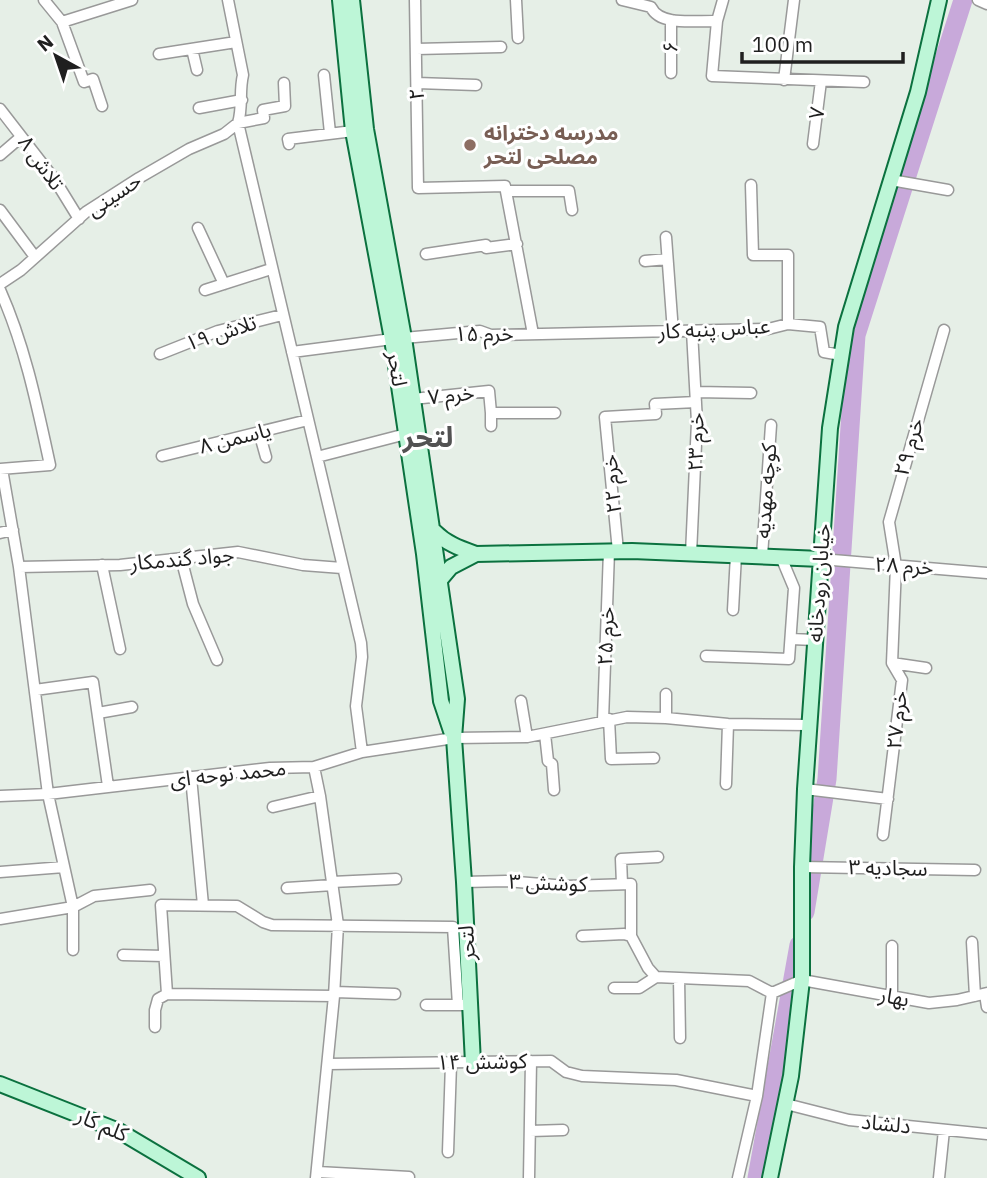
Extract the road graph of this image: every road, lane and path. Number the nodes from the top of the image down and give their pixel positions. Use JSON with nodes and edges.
{"nodes":[{"id":1,"x":44,"y":0,"type":"edge"},
{"id":2,"x":132,"y":0,"type":"edge"},
{"id":3,"x":228,"y":0,"type":"edge"},
{"id":4,"x":340,"y":0,"type":"edge"},
{"id":5,"x":352,"y":0,"type":"edge"},
{"id":6,"x":415,"y":0,"type":"edge"},
{"id":7,"x":516,"y":0,"type":"edge"},
{"id":8,"x":622,"y":0,"type":"edge"},
{"id":9,"x":723,"y":0,"type":"edge"},
{"id":10,"x":794,"y":0,"type":"edge"},
{"id":11,"x":939,"y":0,"type":"edge"},
{"id":12,"x":978,"y":0,"type":"edge"},
{"id":13,"x":987,"y":4,"type":"edge"},
{"id":14,"x":671,"y":20,"type":"junction"},
{"id":15,"x":717,"y":21,"type":"junction"},
{"id":16,"x":62,"y":22,"type":"junction"},
{"id":17,"x":518,"y":38,"type":"dead end"},
{"id":18,"x":236,"y":41,"type":"junction"},
{"id":19,"x":350,"y":47,"type":"junction"},
{"id":20,"x":501,"y":47,"type":"dead end"},
{"id":21,"x":192,"y":49,"type":"junction"},
{"id":22,"x":416,"y":49,"type":"junction"},
{"id":23,"x":159,"y":54,"type":"dead end"},
{"id":24,"x":197,"y":70,"type":"dead end"},
{"id":25,"x":671,"y":73,"type":"dead end"},
{"id":26,"x":324,"y":75,"type":"dead end"},
{"id":27,"x":784,"y":79,"type":"junction"},
{"id":28,"x":821,"y":81,"type":"junction"},
{"id":29,"x":864,"y":82,"type":"dead end"},
{"id":30,"x":284,"y":83,"type":"dead end"},
{"id":31,"x":417,"y":83,"type":"junction"},
{"id":32,"x":476,"y":85,"type":"dead end"},
{"id":33,"x":242,"y":100,"type":"junction"},
{"id":34,"x":103,"y":106,"type":"dead end"},
{"id":35,"x":199,"y":108,"type":"dead end"},
{"id":36,"x":0,"y":109,"type":"edge"},
{"id":37,"x":238,"y":122,"type":"junction"},
{"id":38,"x":354,"y":131,"type":"junction"},
{"id":39,"x":330,"y":133,"type":"junction"},
{"id":40,"x":22,"y":137,"type":"junction"},
{"id":41,"x":289,"y":144,"type":"dead end"},
{"id":42,"x":813,"y":144,"type":"dead end"},
{"id":43,"x":0,"y":155,"type":"edge"},
{"id":44,"x":891,"y":180,"type":"junction"},
{"id":45,"x":751,"y":185,"type":"dead end"},
{"id":46,"x":948,"y":190,"type":"dead end"},
{"id":47,"x":506,"y":191,"type":"junction"},
{"id":48,"x":0,"y":210,"type":"edge"},
{"id":49,"x":572,"y":210,"type":"dead end"},
{"id":50,"x":79,"y":219,"type":"junction"},
{"id":51,"x":198,"y":229,"type":"dead end"},
{"id":52,"x":666,"y":237,"type":"dead end"},
{"id":53,"x":517,"y":244,"type":"junction"},
{"id":54,"x":426,"y":254,"type":"dead end"},
{"id":55,"x":35,"y":257,"type":"junction"},
{"id":56,"x":667,"y":259,"type":"junction"},
{"id":57,"x":645,"y":261,"type":"dead end"},
{"id":58,"x":271,"y":269,"type":"junction"},
{"id":59,"x":0,"y":284,"type":"edge"},
{"id":60,"x":224,"y":284,"type":"junction"},
{"id":61,"x":0,"y":290,"type":"edge"},
{"id":62,"x":205,"y":290,"type":"dead end"},
{"id":63,"x":282,"y":315,"type":"junction"},
{"id":64,"x":788,"y":324,"type":"junction"},
{"id":65,"x":944,"y":330,"type":"dead end"},
{"id":66,"x":673,"y":331,"type":"junction"},
{"id":67,"x":692,"y":331,"type":"junction"},
{"id":68,"x":564,"y":333,"type":"joint"},
{"id":69,"x":533,"y":334,"type":"junction"},
{"id":70,"x":398,"y":338,"type":"junction"},
{"id":71,"x":292,"y":352,"type":"junction"},
{"id":72,"x":160,"y":354,"type":"dead end"},
{"id":73,"x":841,"y":355,"type":"junction"},
{"id":74,"x":751,"y":393,"type":"dead end"},
{"id":75,"x":696,"y":397,"type":"junction"},
{"id":76,"x":413,"y":399,"type":"junction"},
{"id":77,"x":491,"y":413,"type":"junction"},
{"id":78,"x":555,"y":413,"type":"dead end"},
{"id":79,"x":308,"y":420,"type":"junction"},
{"id":80,"x":771,"y":425,"type":"dead end"},
{"id":81,"x":491,"y":426,"type":"dead end"},
{"id":82,"x":259,"y":432,"type":"junction"},
{"id":83,"x":406,"y":434,"type":"junction"},
{"id":84,"x":162,"y":456,"type":"dead end"},
{"id":85,"x":266,"y":457,"type":"dead end"},
{"id":86,"x":317,"y":457,"type":"junction"},
{"id":87,"x":1,"y":469,"type":"edge"},
{"id":88,"x":13,"y":530,"type":"junction"},
{"id":89,"x":434,"y":531,"type":"junction"},
{"id":90,"x":0,"y":533,"type":"edge"},
{"id":91,"x":614,"y":551,"type":"junction"},
{"id":92,"x":476,"y":554,"type":"junction"},
{"id":93,"x":691,"y":554,"type":"junction"},
{"id":94,"x":736,"y":555,"type":"junction"},
{"id":95,"x":762,"y":556,"type":"junction"},
{"id":96,"x":781,"y":557,"type":"junction"},
{"id":97,"x":181,"y":558,"type":"junction"},
{"id":98,"x":821,"y":559,"type":"junction"},
{"id":99,"x":102,"y":565,"type":"junction"},
{"id":100,"x":896,"y":566,"type":"junction"},
{"id":101,"x":19,"y":567,"type":"junction"},
{"id":102,"x":342,"y":568,"type":"junction"},
{"id":103,"x":987,"y":573,"type":"edge"},
{"id":104,"x":440,"y":580,"type":"junction"},
{"id":105,"x":733,"y":610,"type":"dead end"},
{"id":106,"x":790,"y":639,"type":"junction"},
{"id":107,"x":815,"y":640,"type":"junction"},
{"id":108,"x":120,"y":649,"type":"dead end"},
{"id":109,"x":706,"y":656,"type":"dead end"},
{"id":110,"x":218,"y":660,"type":"dead end"},
{"id":111,"x":892,"y":663,"type":"junction"},
{"id":112,"x":926,"y":668,"type":"dead end"},
{"id":113,"x":35,"y":690,"type":"junction"},
{"id":114,"x":666,"y":694,"type":"dead end"},
{"id":115,"x":521,"y":701,"type":"dead end"},
{"id":116,"x":132,"y":707,"type":"dead end"},
{"id":117,"x":97,"y":713,"type":"junction"},
{"id":118,"x":666,"y":718,"type":"junction"},
{"id":119,"x":606,"y":719,"type":"junction"},
{"id":120,"x":728,"y":724,"type":"junction"},
{"id":121,"x":808,"y":725,"type":"junction"},
{"id":122,"x":545,"y":734,"type":"junction"},
{"id":123,"x":527,"y":737,"type":"junction"},
{"id":124,"x":454,"y":738,"type":"junction"},
{"id":125,"x":362,"y":752,"type":"junction"},
{"id":126,"x":654,"y":758,"type":"dead end"},
{"id":127,"x":314,"y":767,"type":"junction"},
{"id":128,"x":191,"y":777,"type":"junction"},
{"id":129,"x":726,"y":784,"type":"dead end"},
{"id":130,"x":108,"y":786,"type":"junction"},
{"id":131,"x":805,"y":789,"type":"junction"},
{"id":132,"x":554,"y":790,"type":"dead end"},
{"id":133,"x":48,"y":793,"type":"junction"},
{"id":134,"x":0,"y":796,"type":"edge"},
{"id":135,"x":320,"y":796,"type":"junction"},
{"id":136,"x":888,"y":799,"type":"junction"},
{"id":137,"x":273,"y":807,"type":"dead end"},
{"id":138,"x":883,"y":835,"type":"dead end"},
{"id":139,"x":658,"y":857,"type":"dead end"},
{"id":140,"x":64,"y":867,"type":"junction"},
{"id":141,"x":802,"y":867,"type":"junction"},
{"id":142,"x":975,"y":870,"type":"dead end"},
{"id":143,"x":0,"y":872,"type":"edge"},
{"id":144,"x":396,"y":880,"type":"dead end"},
{"id":145,"x":464,"y":882,"type":"junction"},
{"id":146,"x":332,"y":884,"type":"junction"},
{"id":147,"x":627,"y":884,"type":"junction"},
{"id":148,"x":287,"y":888,"type":"dead end"},
{"id":149,"x":150,"y":890,"type":"dead end"},
{"id":150,"x":203,"y":905,"type":"junction"},
{"id":151,"x":73,"y":906,"type":"junction"},
{"id":152,"x":0,"y":919,"type":"edge"},
{"id":153,"x":338,"y":925,"type":"junction"},
{"id":154,"x":582,"y":936,"type":"dead end"},
{"id":155,"x":631,"y":936,"type":"junction"},
{"id":156,"x":972,"y":942,"type":"dead end"},
{"id":157,"x":892,"y":946,"type":"dead end"},
{"id":158,"x":73,"y":950,"type":"dead end"},
{"id":159,"x":123,"y":955,"type":"dead end"},
{"id":160,"x":164,"y":956,"type":"junction"},
{"id":161,"x":656,"y":977,"type":"junction"},
{"id":162,"x":679,"y":978,"type":"junction"},
{"id":163,"x":802,"y":980,"type":"junction"},
{"id":164,"x":614,"y":988,"type":"dead end"},
{"id":165,"x":773,"y":993,"type":"junction"},
{"id":166,"x":167,"y":994,"type":"junction"},
{"id":167,"x":335,"y":994,"type":"junction"},
{"id":168,"x":395,"y":994,"type":"dead end"},
{"id":169,"x":982,"y":994,"type":"edge"},
{"id":170,"x":892,"y":997,"type":"junction"},
{"id":171,"x":426,"y":1005,"type":"dead end"},
{"id":172,"x":464,"y":1005,"type":"junction"},
{"id":173,"x":987,"y":1007,"type":"edge"},
{"id":174,"x":155,"y":1027,"type":"dead end"},
{"id":175,"x":680,"y":1038,"type":"dead end"},
{"id":176,"x":531,"y":1061,"type":"junction"},
{"id":177,"x":473,"y":1063,"type":"junction"},
{"id":178,"x":328,"y":1064,"type":"junction"},
{"id":179,"x":451,"y":1064,"type":"junction"},
{"id":180,"x":0,"y":1084,"type":"edge"},
{"id":181,"x":757,"y":1096,"type":"junction"},
{"id":182,"x":786,"y":1104,"type":"junction"},
{"id":183,"x":563,"y":1130,"type":"dead end"},
{"id":184,"x":944,"y":1130,"type":"junction"},
{"id":185,"x":530,"y":1131,"type":"junction"},
{"id":186,"x":987,"y":1134,"type":"edge"},
{"id":187,"x":448,"y":1152,"type":"dead end"},
{"id":188,"x":317,"y":1175,"type":"edge"},
{"id":189,"x":404,"y":1177,"type":"edge"},
{"id":190,"x":198,"y":1178,"type":"edge"},
{"id":191,"x":529,"y":1178,"type":"edge"},
{"id":192,"x":738,"y":1178,"type":"edge"},
{"id":193,"x":771,"y":1178,"type":"edge"},
{"id":194,"x":939,"y":1178,"type":"edge"}],
"edges":[{"from":1,"to":16,"type":"street"},
{"from":2,"to":16,"type":"street"},
{"from":3,"to":18,"type":"street"},
{"from":4,"to":19,"type":"street","name":"لتحر"},
{"from":5,"to":19,"type":"street","name":"لتحر"},
{"from":6,"to":22,"type":"street","name":"۲"},
{"from":7,"to":17,"type":"street"},
{"from":8,"to":14,"type":"street"},
{"from":9,"to":15,"type":"street"},
{"from":10,"to":27,"type":"street"},
{"from":11,"to":44,"type":"street","name":"خیابان رودخانه"},
{"from":12,"to":13,"type":"street"},
{"from":14,"to":15,"type":"street"},
{"from":14,"to":25,"type":"street","name":"۶"},
{"from":15,"to":27,"type":"street"},
{"from":16,"to":34,"type":"street"},
{"from":18,"to":21,"type":"street"},
{"from":18,"to":33,"type":"street"},
{"from":19,"to":38,"type":"street","name":"لتحر"},
{"from":19,"to":70,"type":"street","name":"لتحر"},
{"from":20,"to":22,"type":"street"},
{"from":21,"to":23,"type":"street"},
{"from":21,"to":24,"type":"street"},
{"from":22,"to":31,"type":"street","name":"۲"},
{"from":26,"to":39,"type":"street"},
{"from":27,"to":28,"type":"street"},
{"from":28,"to":29,"type":"street"},
{"from":28,"to":42,"type":"street","name":"۷"},
{"from":30,"to":37,"type":"street","name":"حسینی"},
{"from":31,"to":32,"type":"street"},
{"from":31,"to":47,"type":"street","name":"۲"},
{"from":33,"to":35,"type":"street"},
{"from":33,"to":37,"type":"street"},
{"from":36,"to":40,"type":"street","name":"تلاش ۸"},
{"from":37,"to":50,"type":"street","name":"حسینی"},
{"from":37,"to":58,"type":"street"},
{"from":38,"to":39,"type":"street"},
{"from":38,"to":70,"type":"street","name":"لتحر"},
{"from":39,"to":41,"type":"street"},
{"from":40,"to":43,"type":"street"},
{"from":40,"to":50,"type":"street","name":"تلاش ۸"},
{"from":44,"to":46,"type":"street"},
{"from":44,"to":73,"type":"street","name":"خیابان رودخانه"},
{"from":45,"to":64,"type":"street"},
{"from":47,"to":49,"type":"street"},
{"from":47,"to":53,"type":"street"},
{"from":48,"to":55,"type":"street"},
{"from":50,"to":55,"type":"street","name":"حسینی"},
{"from":51,"to":60,"type":"street"},
{"from":52,"to":56,"type":"street"},
{"from":53,"to":54,"type":"street"},
{"from":53,"to":69,"type":"street"},
{"from":55,"to":59,"type":"street","name":"حسینی"},
{"from":56,"to":57,"type":"street"},
{"from":56,"to":66,"type":"street"},
{"from":58,"to":60,"type":"street"},
{"from":58,"to":63,"type":"street"},
{"from":60,"to":62,"type":"street"},
{"from":61,"to":87,"type":"street"},
{"from":63,"to":71,"type":"street"},
{"from":63,"to":72,"type":"street","name":"تلاش ۱۹"},
{"from":64,"to":67,"type":"street","name":"عباس پنبه کار"},
{"from":64,"to":73,"type":"street","name":"عباس پنبه کار"},
{"from":65,"to":100,"type":"street","name":"خرم ۲۹"},
{"from":66,"to":67,"type":"street","name":"عباس پنبه کار"},
{"from":66,"to":68,"type":"street","name":"عباس پنبه کار"},
{"from":67,"to":75,"type":"street","name":"خرم ۲۳"},
{"from":68,"to":69,"type":"street","name":"خرم ۱۵"},
{"from":69,"to":70,"type":"street","name":"خرم ۱۵"},
{"from":70,"to":71,"type":"street","name":"خرم ۱۵"},
{"from":70,"to":76,"type":"street","name":"لتحر"},
{"from":70,"to":83,"type":"street","name":"لتحر"},
{"from":71,"to":79,"type":"street"},
{"from":73,"to":98,"type":"street","name":"خیابان رودخانه"},
{"from":74,"to":75,"type":"street"},
{"from":75,"to":91,"type":"street","name":"خرم ۲۲"},
{"from":75,"to":93,"type":"street","name":"خرم ۲۳"},
{"from":76,"to":77,"type":"street","name":"خرم ۷"},
{"from":76,"to":89,"type":"street","name":"لتحر"},
{"from":77,"to":78,"type":"street"},
{"from":77,"to":81,"type":"street"},
{"from":79,"to":82,"type":"street","name":"یاسمن ۸"},
{"from":79,"to":86,"type":"street"},
{"from":80,"to":95,"type":"street","name":"کوچه مهدیه"},
{"from":82,"to":84,"type":"street","name":"یاسمن ۸"},
{"from":82,"to":85,"type":"street"},
{"from":83,"to":86,"type":"street"},
{"from":83,"to":124,"type":"street","name":"لتحر"},
{"from":86,"to":102,"type":"street"},
{"from":87,"to":88,"type":"street"},
{"from":88,"to":90,"type":"street"},
{"from":88,"to":101,"type":"street"},
{"from":89,"to":92,"type":"street"},
{"from":89,"to":104,"type":"street","name":"لتحر"},
{"from":91,"to":92,"type":"street"},
{"from":91,"to":93,"type":"street"},
{"from":91,"to":119,"type":"street","name":"خرم ۲۵"},
{"from":92,"to":104,"type":"street"},
{"from":93,"to":94,"type":"street"},
{"from":94,"to":95,"type":"street"},
{"from":94,"to":105,"type":"street"},
{"from":95,"to":96,"type":"street"},
{"from":96,"to":98,"type":"street"},
{"from":96,"to":106,"type":"street"},
{"from":97,"to":99,"type":"street","name":"جواد گندمکار"},
{"from":97,"to":102,"type":"street","name":"جواد گندمکار"},
{"from":97,"to":110,"type":"street"},
{"from":98,"to":100,"type":"street","name":"خرم ۲۸"},
{"from":98,"to":107,"type":"street","name":"خیابان رودخانه"},
{"from":99,"to":101,"type":"street","name":"جواد گندمکار"},
{"from":99,"to":108,"type":"street"},
{"from":100,"to":103,"type":"street","name":"خرم ۲۸"},
{"from":100,"to":111,"type":"street","name":"خرم ۲۷"},
{"from":101,"to":113,"type":"street"},
{"from":102,"to":125,"type":"street"},
{"from":104,"to":124,"type":"street","name":"لتحر"},
{"from":106,"to":107,"type":"street"},
{"from":106,"to":109,"type":"street"},
{"from":107,"to":121,"type":"street","name":"خیابان رودخانه"},
{"from":111,"to":112,"type":"street"},
{"from":111,"to":136,"type":"street","name":"خرم ۲۷"},
{"from":113,"to":117,"type":"street"},
{"from":113,"to":133,"type":"street"},
{"from":114,"to":118,"type":"street"},
{"from":115,"to":123,"type":"street"},
{"from":116,"to":117,"type":"street"},
{"from":117,"to":130,"type":"street"},
{"from":118,"to":119,"type":"street","name":"محمد نوحه ای"},
{"from":118,"to":120,"type":"street","name":"محمد نوحه ای"},
{"from":119,"to":122,"type":"street","name":"محمد نوحه ای"},
{"from":119,"to":126,"type":"street","name":"خرم ۲۵"},
{"from":120,"to":121,"type":"street","name":"محمد نوحه ای"},
{"from":120,"to":129,"type":"street"},
{"from":121,"to":131,"type":"street","name":"خیابان رودخانه"},
{"from":122,"to":123,"type":"street","name":"محمد نوحه ای"},
{"from":122,"to":132,"type":"street"},
{"from":123,"to":124,"type":"street","name":"محمد نوحه ای"},
{"from":124,"to":125,"type":"street","name":"محمد نوحه ای"},
{"from":124,"to":145,"type":"street","name":"لتحر"},
{"from":125,"to":127,"type":"street","name":"محمد نوحه ای"},
{"from":127,"to":128,"type":"street","name":"محمد نوحه ای"},
{"from":127,"to":135,"type":"street"},
{"from":128,"to":130,"type":"street","name":"محمد نوحه ای"},
{"from":128,"to":150,"type":"street"},
{"from":130,"to":133,"type":"street","name":"محمد نوحه ای"},
{"from":131,"to":136,"type":"street"},
{"from":131,"to":141,"type":"street","name":"خیابان رودخانه"},
{"from":133,"to":134,"type":"street","name":"محمد نوحه ای"},
{"from":133,"to":140,"type":"street"},
{"from":135,"to":137,"type":"street"},
{"from":135,"to":146,"type":"street"},
{"from":136,"to":138,"type":"street","name":"خرم ۲۷"},
{"from":139,"to":147,"type":"street"},
{"from":140,"to":143,"type":"street"},
{"from":140,"to":151,"type":"street"},
{"from":141,"to":142,"type":"street","name":"سجادیه ۳"},
{"from":141,"to":163,"type":"street","name":"خیابان رودخانه"},
{"from":144,"to":146,"type":"street"},
{"from":145,"to":147,"type":"street","name":"کوشش ۳"},
{"from":145,"to":172,"type":"street","name":"لتحر"},
{"from":146,"to":148,"type":"street"},
{"from":146,"to":153,"type":"street"},
{"from":147,"to":155,"type":"street"},
{"from":149,"to":151,"type":"street"},
{"from":150,"to":153,"type":"street"},
{"from":150,"to":160,"type":"street"},
{"from":151,"to":152,"type":"street"},
{"from":151,"to":158,"type":"street"},
{"from":153,"to":167,"type":"street"},
{"from":153,"to":172,"type":"street"},
{"from":154,"to":155,"type":"street"},
{"from":155,"to":161,"type":"street"},
{"from":156,"to":169,"type":"street"},
{"from":157,"to":170,"type":"street"},
{"from":159,"to":160,"type":"street"},
{"from":160,"to":166,"type":"street"},
{"from":161,"to":162,"type":"street"},
{"from":161,"to":164,"type":"street"},
{"from":162,"to":165,"type":"street"},
{"from":162,"to":175,"type":"street"},
{"from":163,"to":165,"type":"street"},
{"from":163,"to":170,"type":"street","name":"بهار"},
{"from":163,"to":182,"type":"street","name":"خیابان رودخانه"},
{"from":165,"to":181,"type":"street"},
{"from":166,"to":167,"type":"street"},
{"from":166,"to":174,"type":"street"},
{"from":167,"to":168,"type":"street"},
{"from":167,"to":178,"type":"street"},
{"from":169,"to":170,"type":"street","name":"بهار"},
{"from":169,"to":173,"type":"street"},
{"from":171,"to":172,"type":"street"},
{"from":172,"to":177,"type":"street","name":"لتحر"},
{"from":176,"to":177,"type":"street","name":"کوشش ۱۴"},
{"from":176,"to":181,"type":"street","name":"کوشش ۱۴"},
{"from":176,"to":185,"type":"street"},
{"from":177,"to":179,"type":"street","name":"کوشش ۱۴"},
{"from":178,"to":179,"type":"street","name":"کوشش ۱۴"},
{"from":178,"to":188,"type":"street"},
{"from":179,"to":187,"type":"street"},
{"from":180,"to":190,"type":"street","name":"کلم کار"},
{"from":181,"to":192,"type":"street"},
{"from":182,"to":184,"type":"street","name":"دلشاد"},
{"from":182,"to":193,"type":"street","name":"خیابان رودخانه"},
{"from":183,"to":185,"type":"street"},
{"from":184,"to":186,"type":"street","name":"دلشاد"},
{"from":184,"to":194,"type":"street"},
{"from":185,"to":191,"type":"street"},
{"from":188,"to":189,"type":"street"}]}
